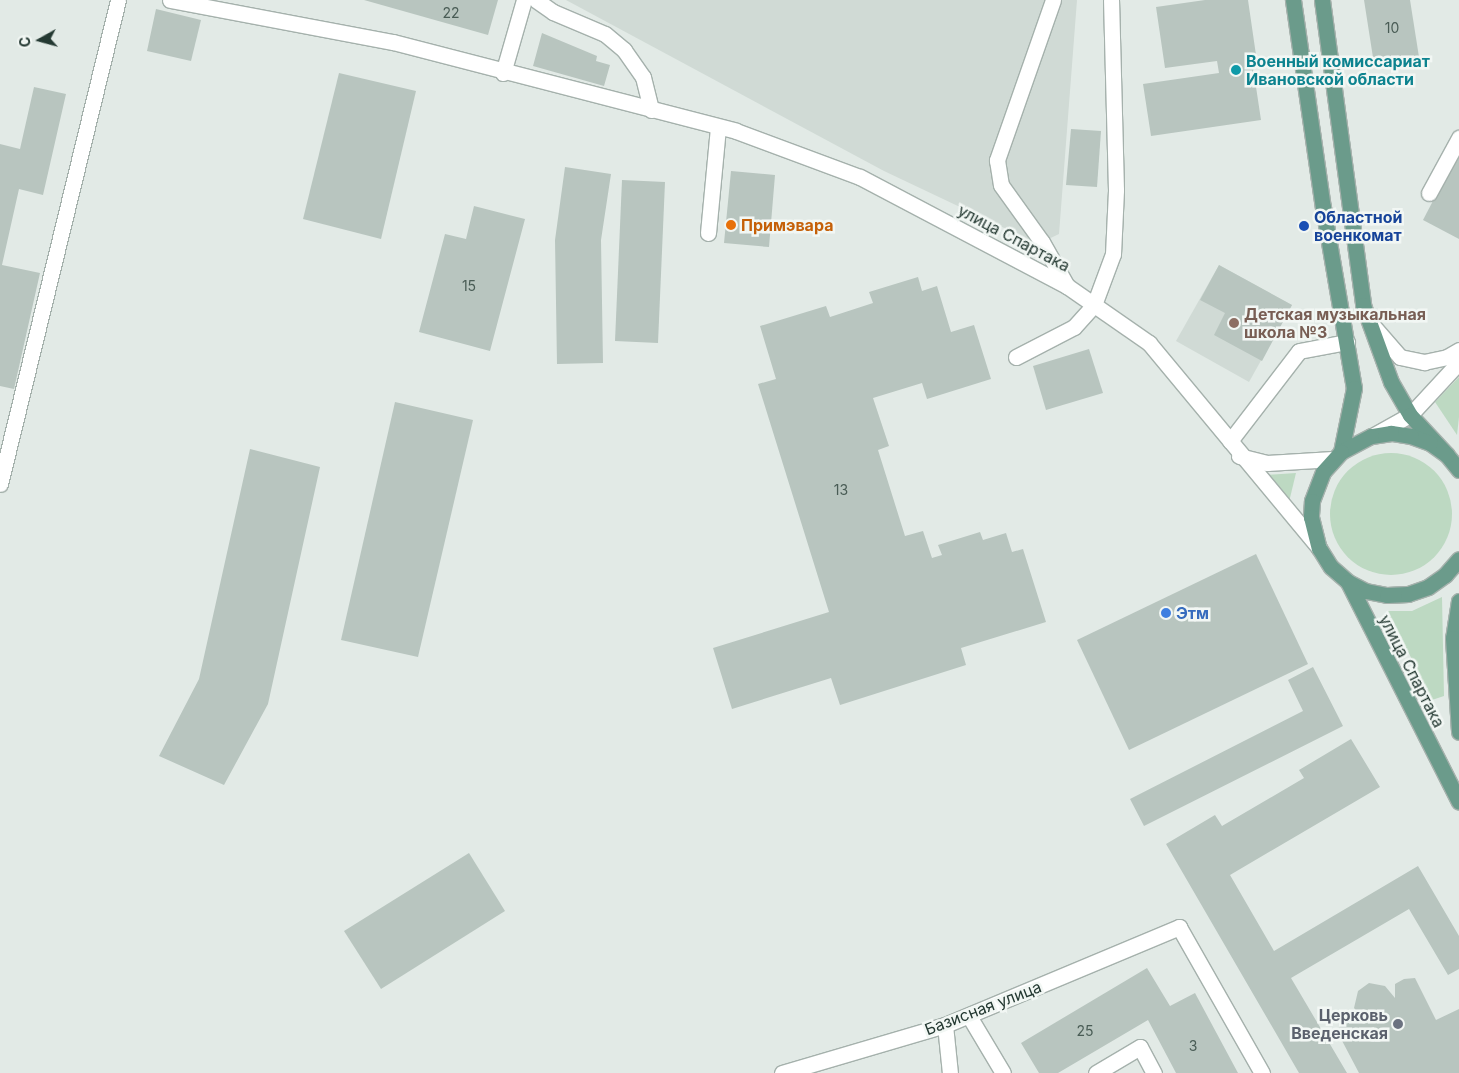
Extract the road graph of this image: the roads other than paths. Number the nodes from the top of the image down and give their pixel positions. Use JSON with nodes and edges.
{"nodes":[{"id":1,"x":118,"y":0,"type":"edge"},
{"id":2,"x":170,"y":0,"type":"edge"},
{"id":3,"x":524,"y":0,"type":"edge"},
{"id":4,"x":536,"y":0,"type":"edge"},
{"id":5,"x":1053,"y":0,"type":"edge"},
{"id":6,"x":1111,"y":0,"type":"edge"},
{"id":7,"x":1293,"y":0,"type":"edge"},
{"id":8,"x":1322,"y":0,"type":"edge"},
{"id":9,"x":504,"y":73,"type":"junction"},
{"id":10,"x":652,"y":110,"type":"junction"},
{"id":11,"x":718,"y":127,"type":"junction"},
{"id":12,"x":1459,"y":138,"type":"edge"},
{"id":13,"x":1429,"y":193,"type":"dead end"},
{"id":14,"x":708,"y":233,"type":"dead end"},
{"id":15,"x":1066,"y":286,"type":"junction"},
{"id":16,"x":1094,"y":305,"type":"junction"},
{"id":17,"x":1363,"y":305,"type":"junction"},
{"id":18,"x":1347,"y":342,"type":"junction"},
{"id":19,"x":1459,"y":350,"type":"edge"},
{"id":20,"x":1016,"y":357,"type":"dead end"},
{"id":21,"x":1459,"y":362,"type":"edge"},
{"id":22,"x":1410,"y":414,"type":"junction"},
{"id":23,"x":1371,"y":436,"type":"junction"},
{"id":24,"x":1230,"y":441,"type":"junction"},
{"id":25,"x":1337,"y":455,"type":"junction"},
{"id":26,"x":1447,"y":455,"type":"junction"},
{"id":27,"x":1239,"y":456,"type":"junction"},
{"id":28,"x":1459,"y":470,"type":"edge"},
{"id":29,"x":0,"y":484,"type":"edge"},
{"id":30,"x":1319,"y":548,"type":"junction"},
{"id":31,"x":1459,"y":559,"type":"edge"},
{"id":32,"x":1348,"y":582,"type":"junction"},
{"id":33,"x":1459,"y":601,"type":"edge"},
{"id":34,"x":1458,"y":729,"type":"edge"},
{"id":35,"x":1459,"y":802,"type":"edge"},
{"id":36,"x":969,"y":1016,"type":"junction"},
{"id":37,"x":945,"y":1025,"type":"junction"},
{"id":38,"x":782,"y":1073,"type":"edge"},
{"id":39,"x":950,"y":1073,"type":"edge"},
{"id":40,"x":1003,"y":1073,"type":"edge"},
{"id":41,"x":1096,"y":1073,"type":"edge"},
{"id":42,"x":1154,"y":1073,"type":"edge"},
{"id":43,"x":1262,"y":1073,"type":"edge"}],
"edges":[{"from":1,"to":29,"type":"street"},
{"from":2,"to":9,"type":"street","name":"улица Спартака"},
{"from":3,"to":9,"type":"street"},
{"from":4,"to":10,"type":"street"},
{"from":5,"to":15,"type":"street"},
{"from":6,"to":16,"type":"street"},
{"from":7,"to":18,"type":"main road"},
{"from":8,"to":17,"type":"main road"},
{"from":9,"to":10,"type":"street","name":"улица Спартака"},
{"from":10,"to":11,"type":"street","name":"улица Спартака"},
{"from":11,"to":14,"type":"street"},
{"from":11,"to":15,"type":"street","name":"улица Спартака"},
{"from":12,"to":13,"type":"street"},
{"from":15,"to":16,"type":"street","name":"улица Спартака"},
{"from":16,"to":20,"type":"street"},
{"from":16,"to":24,"type":"street","name":"улица Спартака"},
{"from":17,"to":19,"type":"street"},
{"from":17,"to":22,"type":"main road"},
{"from":18,"to":24,"type":"street"},
{"from":18,"to":25,"type":"main road"},
{"from":21,"to":22,"type":"street"},
{"from":22,"to":23,"type":"street"},
{"from":22,"to":26,"type":"main road"},
{"from":23,"to":25,"type":"main road"},
{"from":23,"to":26,"type":"main road"},
{"from":24,"to":27,"type":"street","name":"улица Спартака"},
{"from":25,"to":27,"type":"street"},
{"from":25,"to":30,"type":"main road"},
{"from":26,"to":28,"type":"main road"},
{"from":27,"to":30,"type":"street","name":"улица Спартака"},
{"from":30,"to":32,"type":"main road"},
{"from":31,"to":32,"type":"main road"},
{"from":32,"to":35,"type":"main road","name":"улица Спартака"},
{"from":33,"to":34,"type":"main road","name":"улица Спартака"},
{"from":36,"to":37,"type":"street","name":"Базисная улица"},
{"from":36,"to":40,"type":"street"},
{"from":36,"to":43,"type":"street","name":"Базисная улица"},
{"from":37,"to":38,"type":"street","name":"Базисная улица"},
{"from":37,"to":39,"type":"street"},
{"from":41,"to":42,"type":"street"}]}
